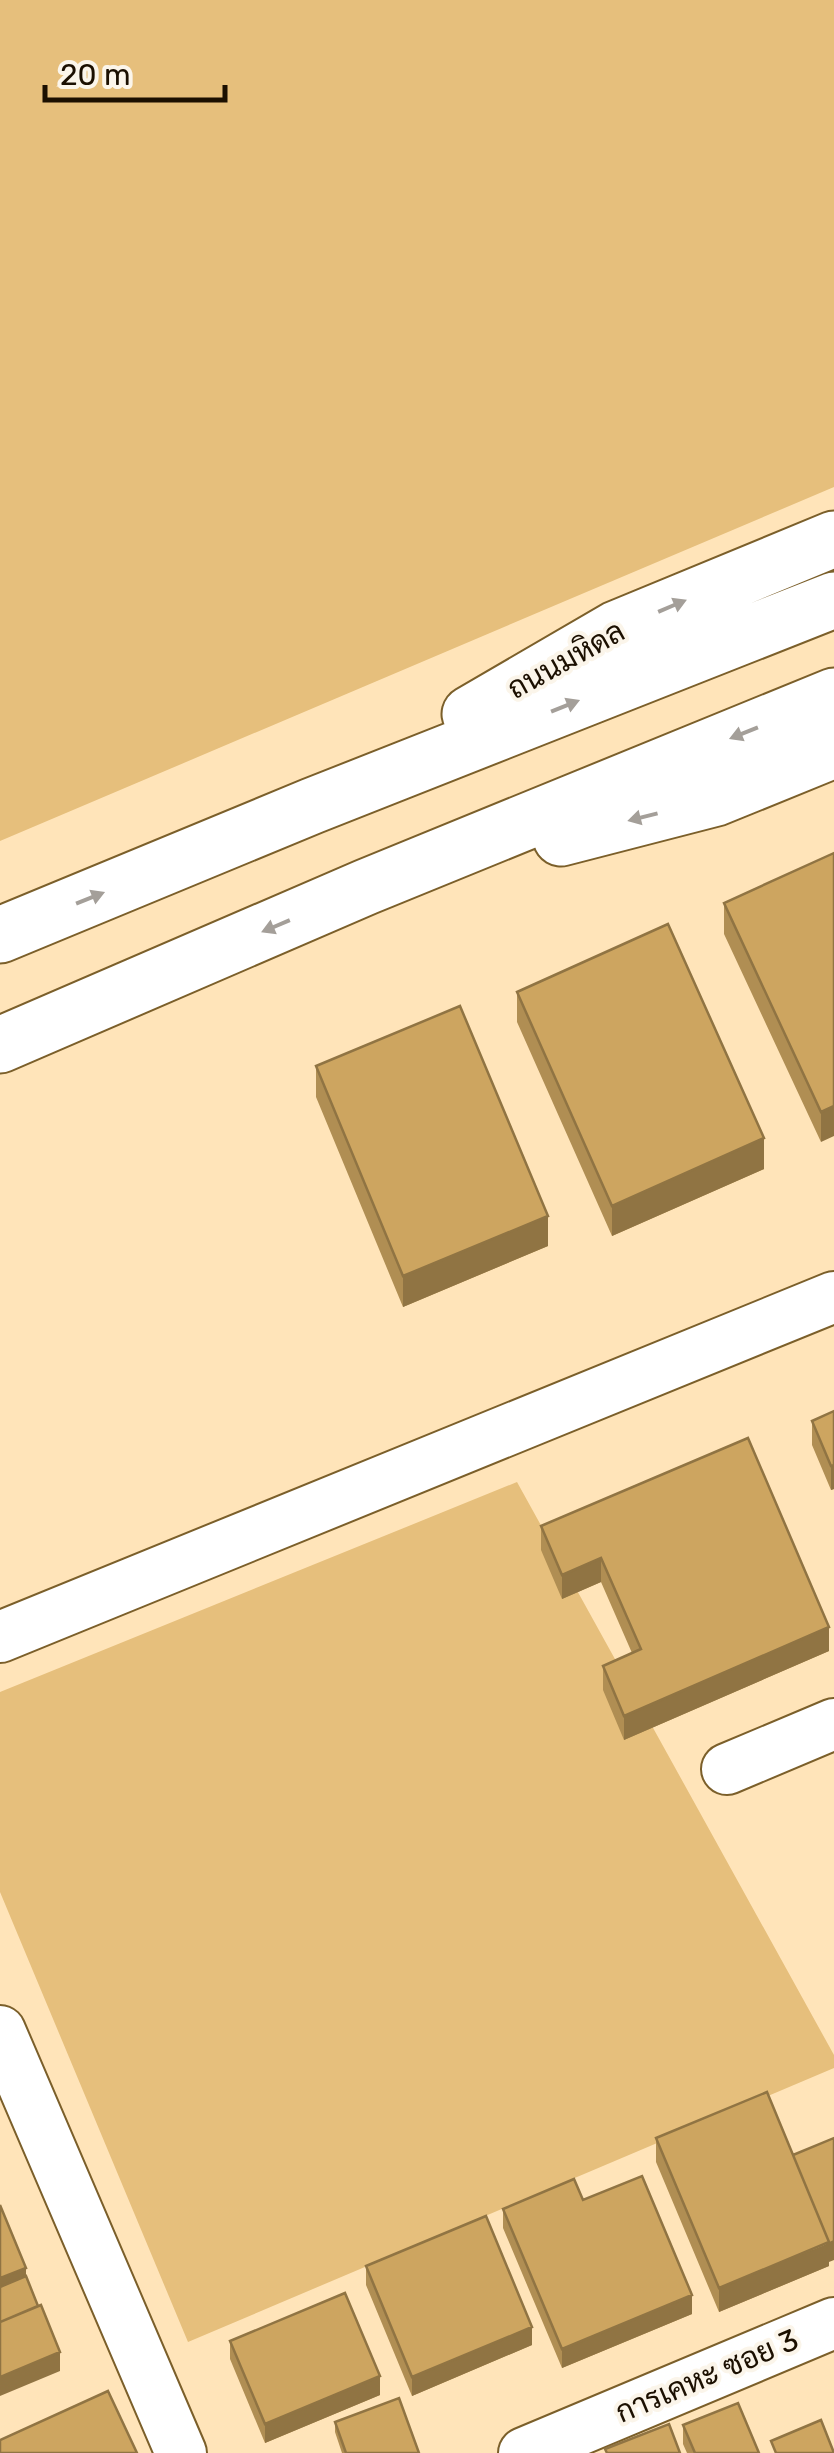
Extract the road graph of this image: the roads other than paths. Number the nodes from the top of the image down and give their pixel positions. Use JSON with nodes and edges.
{"nodes":[{"id":1,"x":834,"y":539,"type":"edge"},
{"id":2,"x":834,"y":600,"type":"edge"},
{"id":3,"x":834,"y":696,"type":"edge"},
{"id":4,"x":834,"y":750,"type":"edge"},
{"id":5,"x":312,"y":806,"type":"junction"},
{"id":6,"x":366,"y":887,"type":"junction"},
{"id":7,"x":0,"y":935,"type":"edge"},
{"id":8,"x":0,"y":1046,"type":"edge"},
{"id":9,"x":834,"y":1298,"type":"edge"},
{"id":10,"x":0,"y":1637,"type":"edge"},
{"id":11,"x":834,"y":1724,"type":"edge"},
{"id":12,"x":727,"y":1768,"type":"dead end"},
{"id":13,"x":5,"y":2054,"type":"edge"},
{"id":14,"x":834,"y":2323,"type":"edge"},
{"id":15,"x":181,"y":2453,"type":"edge"},
{"id":16,"x":524,"y":2453,"type":"edge"}],
"edges":[{"from":5,"to":1,"type":"main road","name":"ถนนมหิดล","one_way":true},
{"from":5,"to":2,"type":"main road","name":"ถนนมหิดล","one_way":true},
{"from":3,"to":6,"type":"main road","one_way":true},
{"from":4,"to":6,"type":"main road","one_way":true},
{"from":7,"to":5,"type":"main road","name":"ถนนมหิดล","one_way":true},
{"from":6,"to":8,"type":"main road","one_way":true},
{"from":9,"to":10,"type":"street"},
{"from":11,"to":12,"type":"street"},
{"from":13,"to":15,"type":"street"},
{"from":14,"to":16,"type":"street","name":"การเคหะ ซอย 3"}]}
